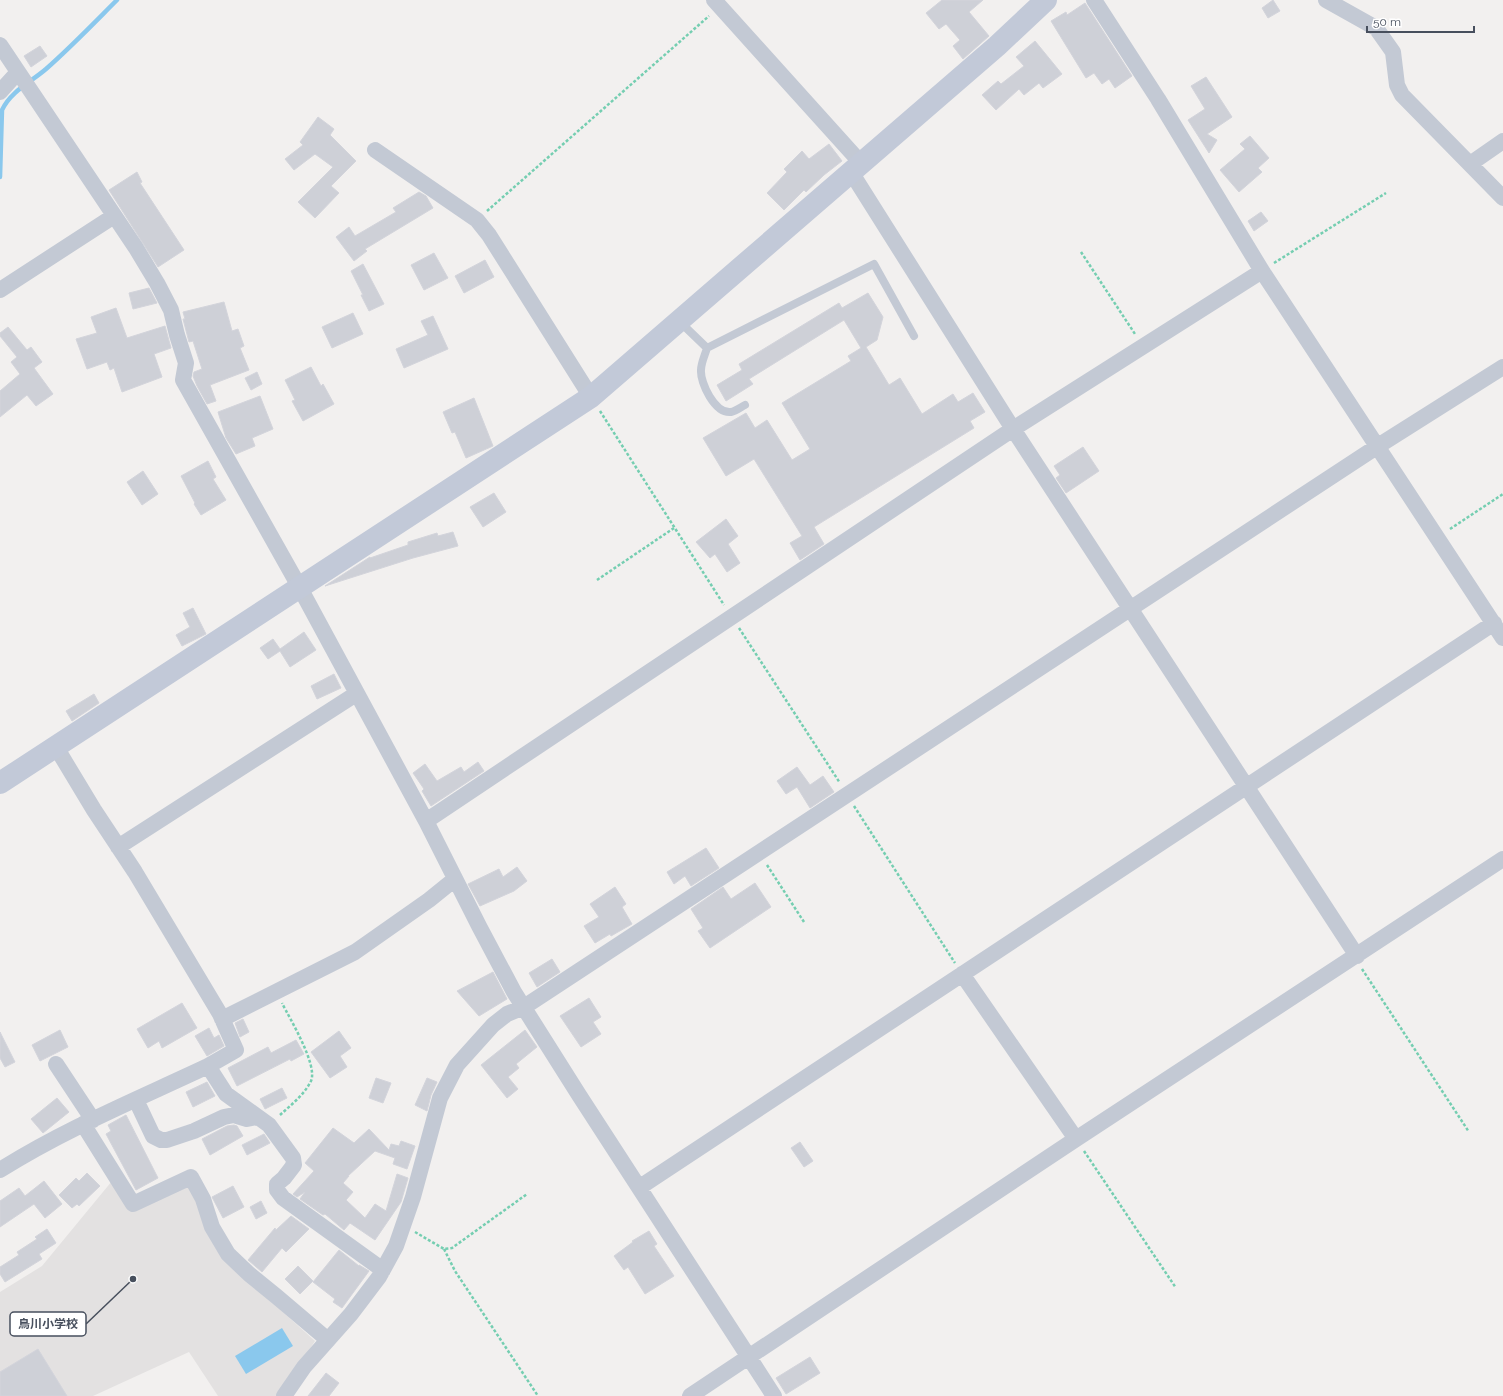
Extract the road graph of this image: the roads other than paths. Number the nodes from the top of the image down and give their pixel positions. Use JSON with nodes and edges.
{"nodes":[{"id":1,"x":1046,"y":0,"type":"edge"},
{"id":2,"x":1094,"y":0,"type":"edge"},
{"id":3,"x":1326,"y":0,"type":"edge"},
{"id":4,"x":717,"y":3,"type":"edge"},
{"id":5,"x":0,"y":45,"type":"edge"},
{"id":6,"x":20,"y":75,"type":"junction"},
{"id":7,"x":0,"y":92,"type":"edge"},
{"id":8,"x":1503,"y":141,"type":"edge"},
{"id":9,"x":375,"y":150,"type":"dead end"},
{"id":10,"x":1470,"y":164,"type":"junction"},
{"id":11,"x":856,"y":168,"type":"junction"},
{"id":12,"x":1503,"y":198,"type":"edge"},
{"id":13,"x":114,"y":216,"type":"junction"},
{"id":14,"x":1262,"y":271,"type":"junction"},
{"id":15,"x":0,"y":290,"type":"edge"},
{"id":16,"x":678,"y":320,"type":"junction"},
{"id":17,"x":914,"y":336,"type":"dead end"},
{"id":18,"x":707,"y":348,"type":"junction"},
{"id":19,"x":1503,"y":367,"type":"edge"},
{"id":20,"x":591,"y":397,"type":"junction"},
{"id":21,"x":745,"y":405,"type":"dead end"},
{"id":22,"x":1013,"y":429,"type":"junction"},
{"id":23,"x":1378,"y":446,"type":"junction"},
{"id":24,"x":300,"y":588,"type":"junction"},
{"id":25,"x":1131,"y":609,"type":"junction"},
{"id":26,"x":1494,"y":623,"type":"junction"},
{"id":27,"x":1503,"y":638,"type":"edge"},
{"id":28,"x":356,"y":694,"type":"junction"},
{"id":29,"x":56,"y":747,"type":"junction"},
{"id":30,"x":0,"y":783,"type":"edge"},
{"id":31,"x":1247,"y":786,"type":"junction"},
{"id":32,"x":426,"y":822,"type":"junction"},
{"id":33,"x":118,"y":847,"type":"junction"},
{"id":34,"x":1503,"y":859,"type":"edge"},
{"id":35,"x":455,"y":879,"type":"junction"},
{"id":36,"x":1356,"y":956,"type":"junction"},
{"id":37,"x":962,"y":974,"type":"junction"},
{"id":38,"x":524,"y":1006,"type":"junction"},
{"id":39,"x":222,"y":1019,"type":"junction"},
{"id":40,"x":56,"y":1064,"type":"dead end"},
{"id":41,"x":208,"y":1066,"type":"junction"},
{"id":42,"x":136,"y":1100,"type":"junction"},
{"id":43,"x":263,"y":1121,"type":"junction"},
{"id":44,"x":88,"y":1122,"type":"junction"},
{"id":45,"x":1076,"y":1139,"type":"junction"},
{"id":46,"x":0,"y":1170,"type":"edge"},
{"id":47,"x":640,"y":1187,"type":"junction"},
{"id":48,"x":383,"y":1270,"type":"junction"},
{"id":49,"x":328,"y":1340,"type":"junction"},
{"id":50,"x":749,"y":1357,"type":"junction"},
{"id":51,"x":284,"y":1396,"type":"edge"},
{"id":52,"x":690,"y":1396,"type":"edge"},
{"id":53,"x":774,"y":1396,"type":"edge"}],
"edges":[{"from":1,"to":11,"type":"street"},
{"from":2,"to":14,"type":"street"},
{"from":3,"to":10,"type":"street"},
{"from":4,"to":11,"type":"street"},
{"from":5,"to":6,"type":"street"},
{"from":6,"to":7,"type":"street"},
{"from":6,"to":13,"type":"street"},
{"from":8,"to":10,"type":"street"},
{"from":9,"to":20,"type":"street"},
{"from":10,"to":12,"type":"street"},
{"from":11,"to":16,"type":"street"},
{"from":11,"to":22,"type":"street"},
{"from":13,"to":15,"type":"street"},
{"from":13,"to":24,"type":"street"},
{"from":14,"to":22,"type":"street"},
{"from":14,"to":23,"type":"street"},
{"from":16,"to":18,"type":"lane"},
{"from":16,"to":20,"type":"street"},
{"from":17,"to":18,"type":"lane"},
{"from":18,"to":21,"type":"lane"},
{"from":19,"to":23,"type":"street"},
{"from":20,"to":24,"type":"street"},
{"from":22,"to":25,"type":"street"},
{"from":22,"to":32,"type":"street"},
{"from":23,"to":25,"type":"street"},
{"from":23,"to":26,"type":"street"},
{"from":24,"to":28,"type":"street"},
{"from":24,"to":29,"type":"street"},
{"from":25,"to":31,"type":"street"},
{"from":25,"to":38,"type":"street"},
{"from":26,"to":27,"type":"street"},
{"from":26,"to":31,"type":"street"},
{"from":28,"to":32,"type":"street"},
{"from":28,"to":33,"type":"street"},
{"from":29,"to":30,"type":"street"},
{"from":29,"to":33,"type":"street"},
{"from":31,"to":36,"type":"street"},
{"from":31,"to":37,"type":"street"},
{"from":32,"to":35,"type":"street"},
{"from":33,"to":39,"type":"street"},
{"from":34,"to":36,"type":"street"},
{"from":35,"to":38,"type":"street"},
{"from":35,"to":39,"type":"street"},
{"from":36,"to":45,"type":"street"},
{"from":37,"to":45,"type":"street"},
{"from":37,"to":47,"type":"street"},
{"from":38,"to":47,"type":"street"},
{"from":38,"to":48,"type":"street"},
{"from":39,"to":41,"type":"street"},
{"from":40,"to":44,"type":"street"},
{"from":41,"to":42,"type":"street"},
{"from":41,"to":43,"type":"street"},
{"from":42,"to":43,"type":"street"},
{"from":42,"to":44,"type":"street"},
{"from":43,"to":48,"type":"street"},
{"from":44,"to":46,"type":"street"},
{"from":44,"to":49,"type":"street"},
{"from":45,"to":50,"type":"street"},
{"from":47,"to":50,"type":"street"},
{"from":48,"to":49,"type":"street"},
{"from":49,"to":51,"type":"street"},
{"from":50,"to":52,"type":"street"},
{"from":50,"to":53,"type":"street"}]}
